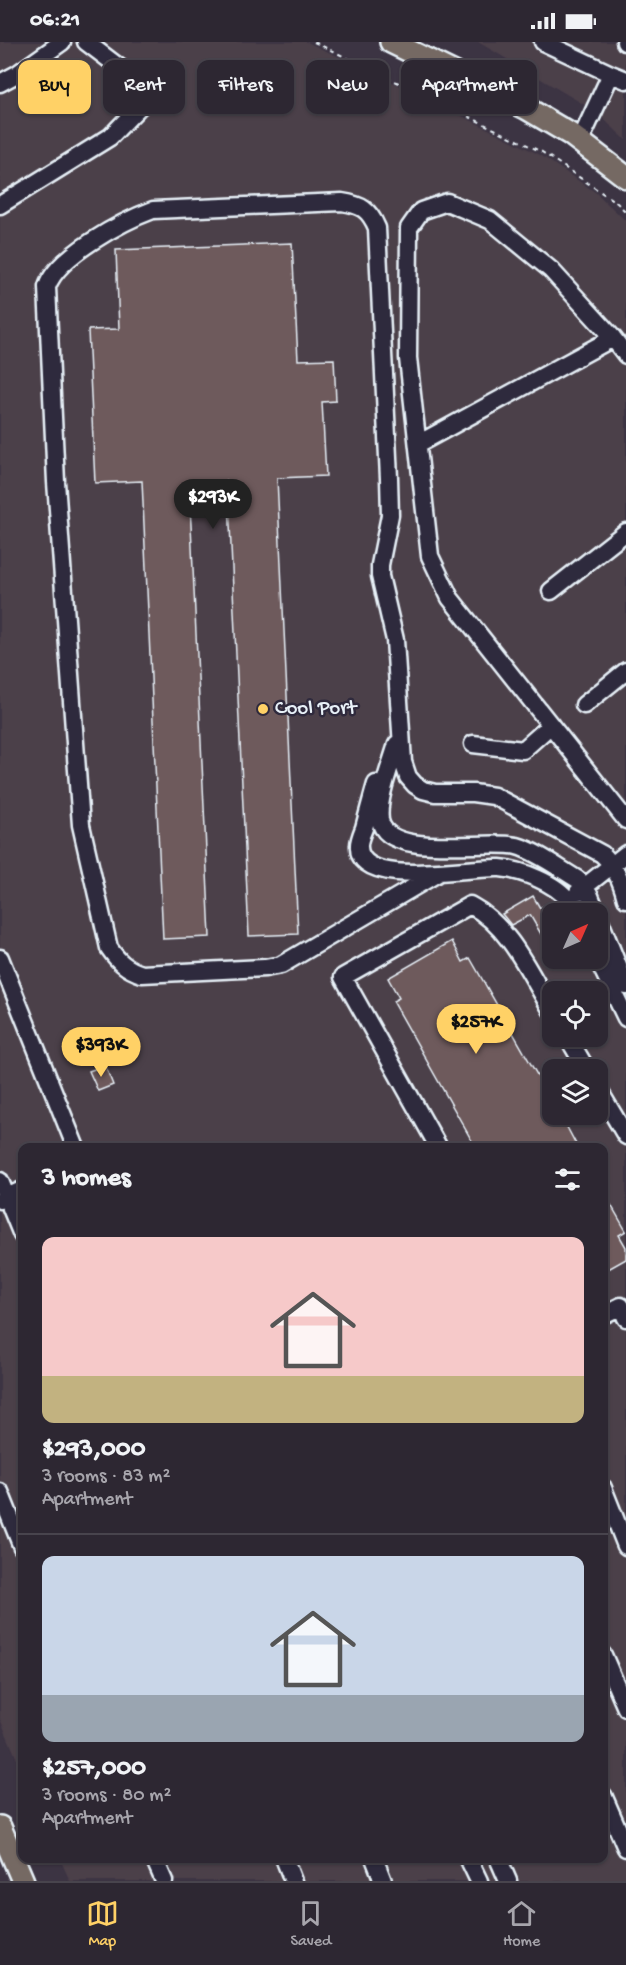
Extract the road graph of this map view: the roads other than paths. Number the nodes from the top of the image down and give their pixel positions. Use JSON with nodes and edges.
{"nodes":[{"id":1,"x":62,"y":42,"type":"edge"},
{"id":2,"x":86,"y":42,"type":"edge"},
{"id":3,"x":391,"y":42,"type":"edge"},
{"id":4,"x":543,"y":42,"type":"edge"},
{"id":5,"x":619,"y":77,"type":"edge"},
{"id":6,"x":0,"y":83,"type":"edge"},
{"id":7,"x":580,"y":141,"type":"junction"},
{"id":8,"x":626,"y":177,"type":"edge"},
{"id":9,"x":0,"y":205,"type":"edge"},
{"id":10,"x":613,"y":338,"type":"junction"},
{"id":11,"x":626,"y":355,"type":"edge"},
{"id":12,"x":418,"y":444,"type":"junction"},
{"id":13,"x":626,"y":532,"type":"edge"},
{"id":14,"x":551,"y":591,"type":"dead end"},
{"id":15,"x":626,"y":671,"type":"edge"},
{"id":16,"x":399,"y":680,"type":"junction"},
{"id":17,"x":584,"y":705,"type":"dead end"},
{"id":18,"x":551,"y":725,"type":"junction"},
{"id":19,"x":400,"y":731,"type":"junction"},
{"id":20,"x":473,"y":744,"type":"dead end"},
{"id":21,"x":626,"y":820,"type":"edge"},
{"id":22,"x":626,"y":854,"type":"edge"},
{"id":23,"x":612,"y":865,"type":"junction"},
{"id":24,"x":438,"y":873,"type":"junction"},
{"id":25,"x":586,"y":886,"type":"junction"},
{"id":26,"x":626,"y":899,"type":"edge"},
{"id":27,"x":568,"y":903,"type":"edge"},
{"id":28,"x":575,"y":903,"type":"edge"},
{"id":29,"x":0,"y":958,"type":"edge"},
{"id":30,"x":602,"y":969,"type":"edge"},
{"id":31,"x":626,"y":986,"type":"edge"},
{"id":32,"x":542,"y":995,"type":"edge"},
{"id":33,"x":626,"y":1018,"type":"edge"},
{"id":34,"x":608,"y":1106,"type":"edge"},
{"id":35,"x":626,"y":1136,"type":"edge"},
{"id":36,"x":74,"y":1143,"type":"edge"},
{"id":37,"x":436,"y":1143,"type":"edge"},
{"id":38,"x":0,"y":1181,"type":"edge"},
{"id":39,"x":18,"y":1192,"type":"edge"},
{"id":40,"x":3,"y":1199,"type":"edge"},
{"id":41,"x":18,"y":1227,"type":"edge"},
{"id":42,"x":624,"y":1309,"type":"edge"},
{"id":43,"x":608,"y":1314,"type":"edge"},
{"id":44,"x":0,"y":1492,"type":"edge"},
{"id":45,"x":608,"y":1501,"type":"edge"},
{"id":46,"x":18,"y":1537,"type":"edge"},
{"id":47,"x":626,"y":1546,"type":"edge"},
{"id":48,"x":608,"y":1667,"type":"edge"},
{"id":49,"x":626,"y":1708,"type":"edge"},
{"id":50,"x":608,"y":1807,"type":"edge"},
{"id":51,"x":0,"y":1827,"type":"edge"},
{"id":52,"x":626,"y":1848,"type":"edge"},
{"id":53,"x":156,"y":1863,"type":"edge"},
{"id":54,"x":286,"y":1863,"type":"edge"},
{"id":55,"x":376,"y":1863,"type":"edge"},
{"id":56,"x":470,"y":1863,"type":"edge"},
{"id":57,"x":500,"y":1863,"type":"edge"},
{"id":58,"x":23,"y":1881,"type":"edge"},
{"id":59,"x":164,"y":1881,"type":"edge"},
{"id":60,"x":293,"y":1881,"type":"edge"},
{"id":61,"x":383,"y":1881,"type":"edge"},
{"id":62,"x":479,"y":1881,"type":"edge"},
{"id":63,"x":508,"y":1881,"type":"edge"}],
"edges":[{"from":1,"to":6,"type":"lane"},
{"from":2,"to":9,"type":"lane"},
{"from":3,"to":7,"type":"main road"},
{"from":4,"to":5,"type":"lane"},
{"from":5,"to":7,"type":"lane"},
{"from":7,"to":8,"type":"main road"},
{"from":10,"to":11,"type":"lane"},
{"from":10,"to":12,"type":"lane"},
{"from":10,"to":12,"type":"lane"},
{"from":12,"to":18,"type":"lane"},
{"from":13,"to":14,"type":"lane"},
{"from":15,"to":17,"type":"lane"},
{"from":16,"to":19,"type":"lane"},
{"from":16,"to":24,"type":"lane"},
{"from":16,"to":24,"type":"lane"},
{"from":18,"to":20,"type":"lane"},
{"from":18,"to":21,"type":"lane"},
{"from":19,"to":23,"type":"lane"},
{"from":19,"to":25,"type":"lane"},
{"from":22,"to":23,"type":"lane"},
{"from":23,"to":25,"type":"lane"},
{"from":23,"to":26,"type":"lane"},
{"from":24,"to":27,"type":"lane"},
{"from":25,"to":28,"type":"lane"},
{"from":25,"to":31,"type":"lane"},
{"from":29,"to":36,"type":"lane"},
{"from":30,"to":33,"type":"lane"},
{"from":32,"to":37,"type":"lane"},
{"from":34,"to":35,"type":"lane"},
{"from":38,"to":40,"type":"lane"},
{"from":39,"to":40,"type":"lane"},
{"from":40,"to":41,"type":"lane"},
{"from":42,"to":43,"type":"lane"},
{"from":44,"to":46,"type":"lane"},
{"from":45,"to":47,"type":"lane"},
{"from":48,"to":49,"type":"lane"},
{"from":50,"to":52,"type":"lane"},
{"from":51,"to":58,"type":"main road"},
{"from":53,"to":59,"type":"lane"},
{"from":54,"to":60,"type":"lane"},
{"from":55,"to":61,"type":"lane"},
{"from":56,"to":62,"type":"lane"},
{"from":57,"to":63,"type":"lane"}]}
